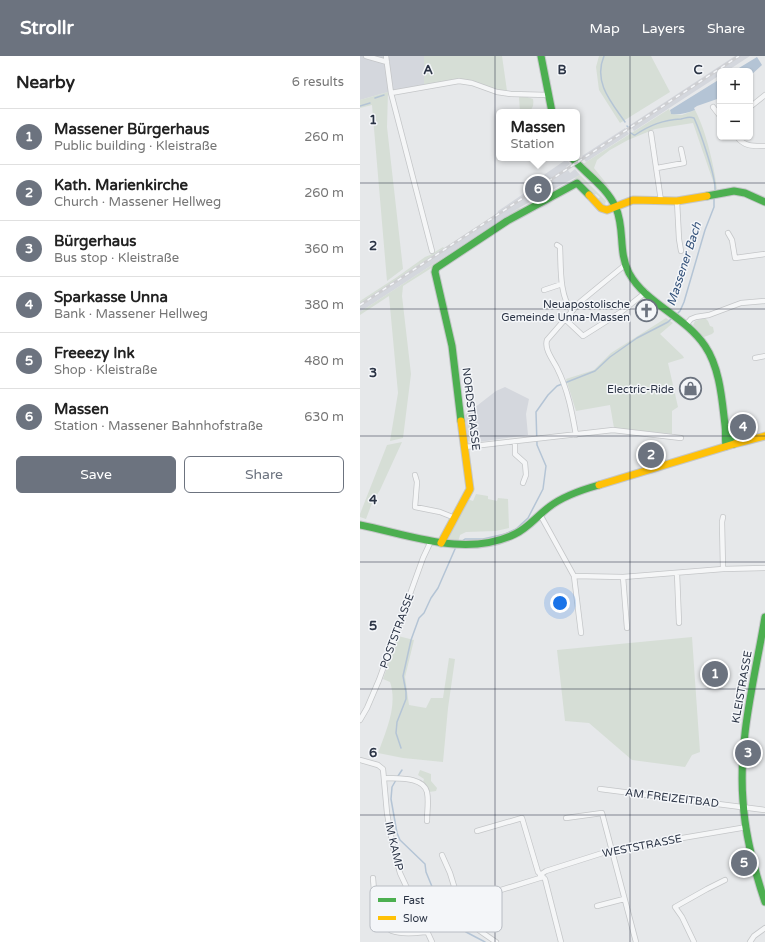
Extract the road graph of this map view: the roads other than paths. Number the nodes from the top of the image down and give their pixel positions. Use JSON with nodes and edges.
{"nodes":[{"id":1,"x":366,"y":56,"type":"edge"},
{"id":2,"x":386,"y":56,"type":"edge"},
{"id":3,"x":541,"y":56,"type":"edge"},
{"id":4,"x":387,"y":62,"type":"junction"},
{"id":5,"x":391,"y":93,"type":"junction"},
{"id":6,"x":548,"y":95,"type":"junction"},
{"id":7,"x":765,"y":95,"type":"edge"},
{"id":8,"x":753,"y":105,"type":"edge"},
{"id":9,"x":713,"y":108,"type":"dead end"},
{"id":10,"x":551,"y":109,"type":"edge"},
{"id":11,"x":717,"y":113,"type":"edge"},
{"id":12,"x":651,"y":133,"type":"dead end"},
{"id":13,"x":740,"y":140,"type":"edge"},
{"id":14,"x":765,"y":146,"type":"edge"},
{"id":15,"x":681,"y":148,"type":"dead end"},
{"id":16,"x":574,"y":161,"type":"edge"},
{"id":17,"x":657,"y":168,"type":"junction"},
{"id":18,"x":661,"y":201,"type":"junction"},
{"id":19,"x":677,"y":201,"type":"junction"},
{"id":20,"x":765,"y":202,"type":"edge"},
{"id":21,"x":616,"y":207,"type":"junction"},
{"id":22,"x":728,"y":233,"type":"dead end"},
{"id":23,"x":557,"y":245,"type":"dead end"},
{"id":24,"x":432,"y":251,"type":"dead end"},
{"id":25,"x":681,"y":251,"type":"dead end"},
{"id":26,"x":765,"y":254,"type":"edge"},
{"id":27,"x":625,"y":265,"type":"junction"},
{"id":28,"x":562,"y":284,"type":"junction"},
{"id":29,"x":544,"y":290,"type":"dead end"},
{"id":30,"x":646,"y":292,"type":"junction"},
{"id":31,"x":765,"y":301,"type":"edge"},
{"id":32,"x":572,"y":311,"type":"junction"},
{"id":33,"x":565,"y":319,"type":"junction"},
{"id":34,"x":685,"y":326,"type":"junction"},
{"id":35,"x":765,"y":356,"type":"edge"},
{"id":36,"x":755,"y":358,"type":"dead end"},
{"id":37,"x":726,"y":427,"type":"junction"},
{"id":38,"x":576,"y":435,"type":"junction"},
{"id":39,"x":765,"y":436,"type":"edge"},
{"id":40,"x":681,"y":438,"type":"dead end"},
{"id":41,"x":515,"y":442,"type":"junction"},
{"id":42,"x":734,"y":444,"type":"junction"},
{"id":43,"x":726,"y":446,"type":"junction"},
{"id":44,"x":465,"y":447,"type":"junction"},
{"id":45,"x":415,"y":475,"type":"dead end"},
{"id":46,"x":523,"y":483,"type":"dead end"},
{"id":47,"x":724,"y":516,"type":"dead end"},
{"id":48,"x":455,"y":518,"type":"junction"},
{"id":49,"x":542,"y":518,"type":"dead end"},
{"id":50,"x":360,"y":525,"type":"edge"},
{"id":51,"x":431,"y":541,"type":"junction"},
{"id":52,"x":441,"y":543,"type":"junction"},
{"id":53,"x":765,"y":568,"type":"edge"},
{"id":54,"x":723,"y":569,"type":"junction"},
{"id":55,"x":677,"y":573,"type":"junction"},
{"id":56,"x":574,"y":576,"type":"junction"},
{"id":57,"x":623,"y":577,"type":"junction"},
{"id":58,"x":765,"y":617,"type":"edge"},
{"id":59,"x":679,"y":623,"type":"dead end"},
{"id":60,"x":627,"y":628,"type":"dead end"},
{"id":61,"x":581,"y":633,"type":"dead end"},
{"id":62,"x":360,"y":720,"type":"edge"},
{"id":63,"x":360,"y":760,"type":"edge"},
{"id":64,"x":385,"y":778,"type":"junction"},
{"id":65,"x":600,"y":789,"type":"dead end"},
{"id":66,"x":744,"y":807,"type":"junction"},
{"id":67,"x":765,"y":810,"type":"edge"},
{"id":68,"x":566,"y":818,"type":"dead end"},
{"id":69,"x":427,"y":820,"type":"dead end"},
{"id":70,"x":747,"y":827,"type":"junction"},
{"id":71,"x":477,"y":831,"type":"dead end"},
{"id":72,"x":612,"y":850,"type":"junction"},
{"id":73,"x":442,"y":855,"type":"dead end"},
{"id":74,"x":541,"y":876,"type":"junction"},
{"id":75,"x":373,"y":878,"type":"dead end"},
{"id":76,"x":725,"y":880,"type":"dead end"},
{"id":77,"x":374,"y":886,"type":"edge"},
{"id":78,"x":406,"y":886,"type":"edge"},
{"id":79,"x":454,"y":886,"type":"edge"},
{"id":80,"x":502,"y":889,"type":"edge"},
{"id":81,"x":764,"y":897,"type":"edge"},
{"id":82,"x":624,"y":899,"type":"junction"},
{"id":83,"x":597,"y":906,"type":"dead end"},
{"id":84,"x":765,"y":928,"type":"edge"},
{"id":85,"x":396,"y":932,"type":"edge"},
{"id":86,"x":426,"y":932,"type":"joint"},
{"id":87,"x":481,"y":932,"type":"edge"},
{"id":88,"x":432,"y":942,"type":"edge"},
{"id":89,"x":496,"y":942,"type":"edge"},
{"id":90,"x":561,"y":942,"type":"edge"},
{"id":91,"x":636,"y":942,"type":"edge"},
{"id":92,"x":694,"y":942,"type":"edge"},
{"id":93,"x":750,"y":942,"type":"edge"}],
"edges":[{"from":1,"to":4,"type":"street"},
{"from":2,"to":4,"type":"street"},
{"from":3,"to":6,"type":"main road"},
{"from":4,"to":5,"type":"street"},
{"from":5,"to":6,"type":"street"},
{"from":5,"to":24,"type":"street"},
{"from":6,"to":10,"type":"main road"},
{"from":7,"to":8,"type":"street"},
{"from":9,"to":11,"type":"street"},
{"from":12,"to":17,"type":"street"},
{"from":13,"to":14,"type":"street"},
{"from":15,"to":17,"type":"street"},
{"from":16,"to":21,"type":"main road"},
{"from":17,"to":18,"type":"street"},
{"from":18,"to":19,"type":"main road"},
{"from":18,"to":21,"type":"main road"},
{"from":19,"to":20,"type":"main road"},
{"from":19,"to":25,"type":"street"},
{"from":21,"to":27,"type":"main road"},
{"from":21,"to":44,"type":"main road","name":"NORDSTRASSE"},
{"from":22,"to":26,"type":"street"},
{"from":23,"to":28,"type":"street"},
{"from":27,"to":30,"type":"main road"},
{"from":27,"to":32,"type":"street"},
{"from":28,"to":29,"type":"street"},
{"from":28,"to":32,"type":"street"},
{"from":30,"to":33,"type":"street"},
{"from":30,"to":34,"type":"main road"},
{"from":31,"to":34,"type":"street"},
{"from":32,"to":33,"type":"street"},
{"from":33,"to":38,"type":"street"},
{"from":34,"to":37,"type":"main road"},
{"from":35,"to":36,"type":"street"},
{"from":37,"to":42,"type":"main road"},
{"from":37,"to":43,"type":"main road"},
{"from":38,"to":40,"type":"street"},
{"from":38,"to":41,"type":"street"},
{"from":39,"to":42,"type":"main road"},
{"from":41,"to":44,"type":"street"},
{"from":41,"to":46,"type":"street"},
{"from":42,"to":43,"type":"main road"},
{"from":43,"to":52,"type":"main road"},
{"from":44,"to":48,"type":"main road","name":"NORDSTRASSE"},
{"from":45,"to":48,"type":"street"},
{"from":47,"to":54,"type":"street"},
{"from":48,"to":52,"type":"main road","name":"NORDSTRASSE"},
{"from":49,"to":56,"type":"street"},
{"from":50,"to":51,"type":"main road"},
{"from":51,"to":52,"type":"main road"},
{"from":51,"to":62,"type":"street","name":"POSTSTRASSE"},
{"from":53,"to":54,"type":"street"},
{"from":54,"to":55,"type":"street"},
{"from":55,"to":57,"type":"street"},
{"from":55,"to":59,"type":"street"},
{"from":56,"to":57,"type":"street"},
{"from":56,"to":61,"type":"street"},
{"from":57,"to":60,"type":"street"},
{"from":58,"to":66,"type":"main road","name":"KLEISTRASSE"},
{"from":63,"to":64,"type":"street","name":"IM KAMP"},
{"from":64,"to":69,"type":"street"},
{"from":64,"to":78,"type":"street","name":"IM KAMP"},
{"from":65,"to":66,"type":"street","name":"AM FREIZEITBAD"},
{"from":66,"to":67,"type":"street","name":"AM FREIZEITBAD"},
{"from":66,"to":70,"type":"main road","name":"KLEISTRASSE"},
{"from":68,"to":72,"type":"street"},
{"from":70,"to":72,"type":"street","name":"WESTSTRASSE"},
{"from":70,"to":81,"type":"main road","name":"KLEISTRASSE"},
{"from":71,"to":74,"type":"street"},
{"from":72,"to":74,"type":"street","name":"WESTSTRASSE"},
{"from":72,"to":82,"type":"street"},
{"from":73,"to":79,"type":"street"},
{"from":74,"to":80,"type":"street","name":"WESTSTRASSE"},
{"from":74,"to":90,"type":"street"},
{"from":75,"to":77,"type":"street"},
{"from":76,"to":92,"type":"street"},
{"from":82,"to":83,"type":"street"},
{"from":82,"to":91,"type":"street"},
{"from":84,"to":93,"type":"street"},
{"from":85,"to":86,"type":"street"},
{"from":86,"to":88,"type":"street","name":"IM KAMP"},
{"from":87,"to":89,"type":"street"}]}
